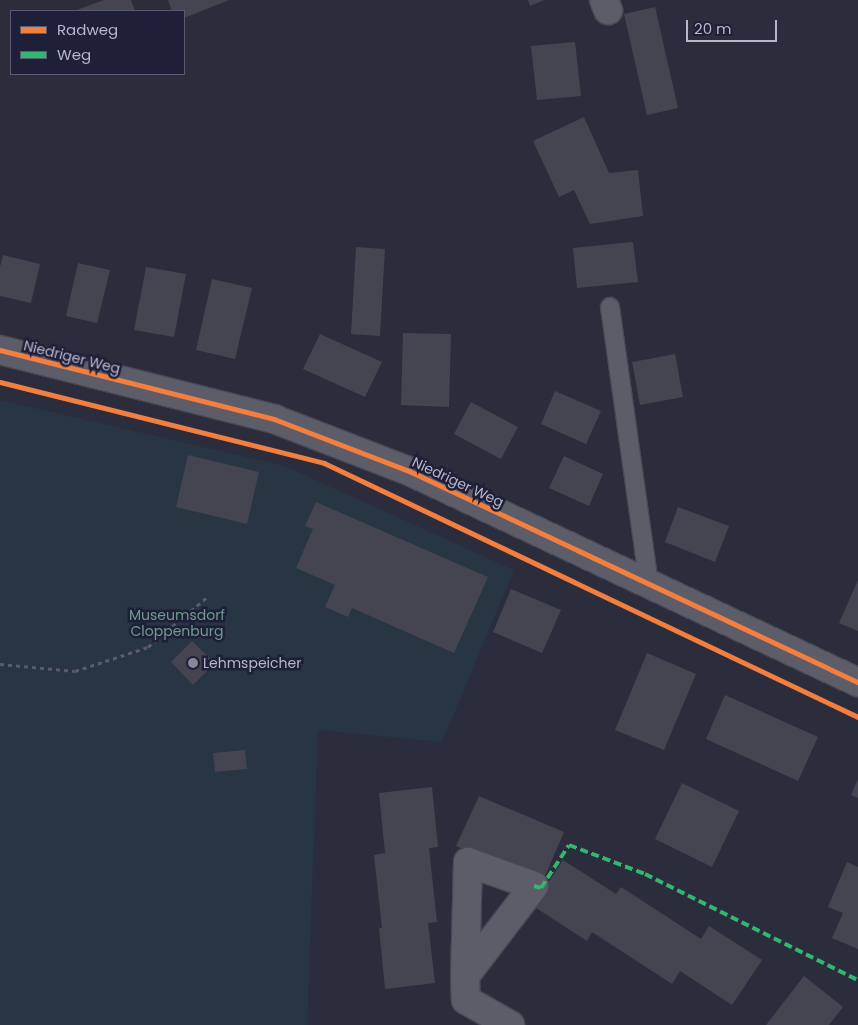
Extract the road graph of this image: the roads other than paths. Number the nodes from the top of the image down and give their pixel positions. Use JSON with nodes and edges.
{"nodes":[{"id":1,"x":610,"y":307,"type":"dead end"},
{"id":2,"x":0,"y":350,"type":"edge"},
{"id":3,"x":649,"y":584,"type":"junction"},
{"id":4,"x":858,"y":682,"type":"edge"},
{"id":5,"x":466,"y":976,"type":"dead end"},
{"id":6,"x":510,"y":1025,"type":"edge"}],
"edges":[{"from":1,"to":3,"type":"lane"},
{"from":2,"to":3,"type":"street","name":"Niedriger Weg"},
{"from":3,"to":4,"type":"street","name":"Niedriger Weg"},
{"from":5,"to":6,"type":"street"}]}
